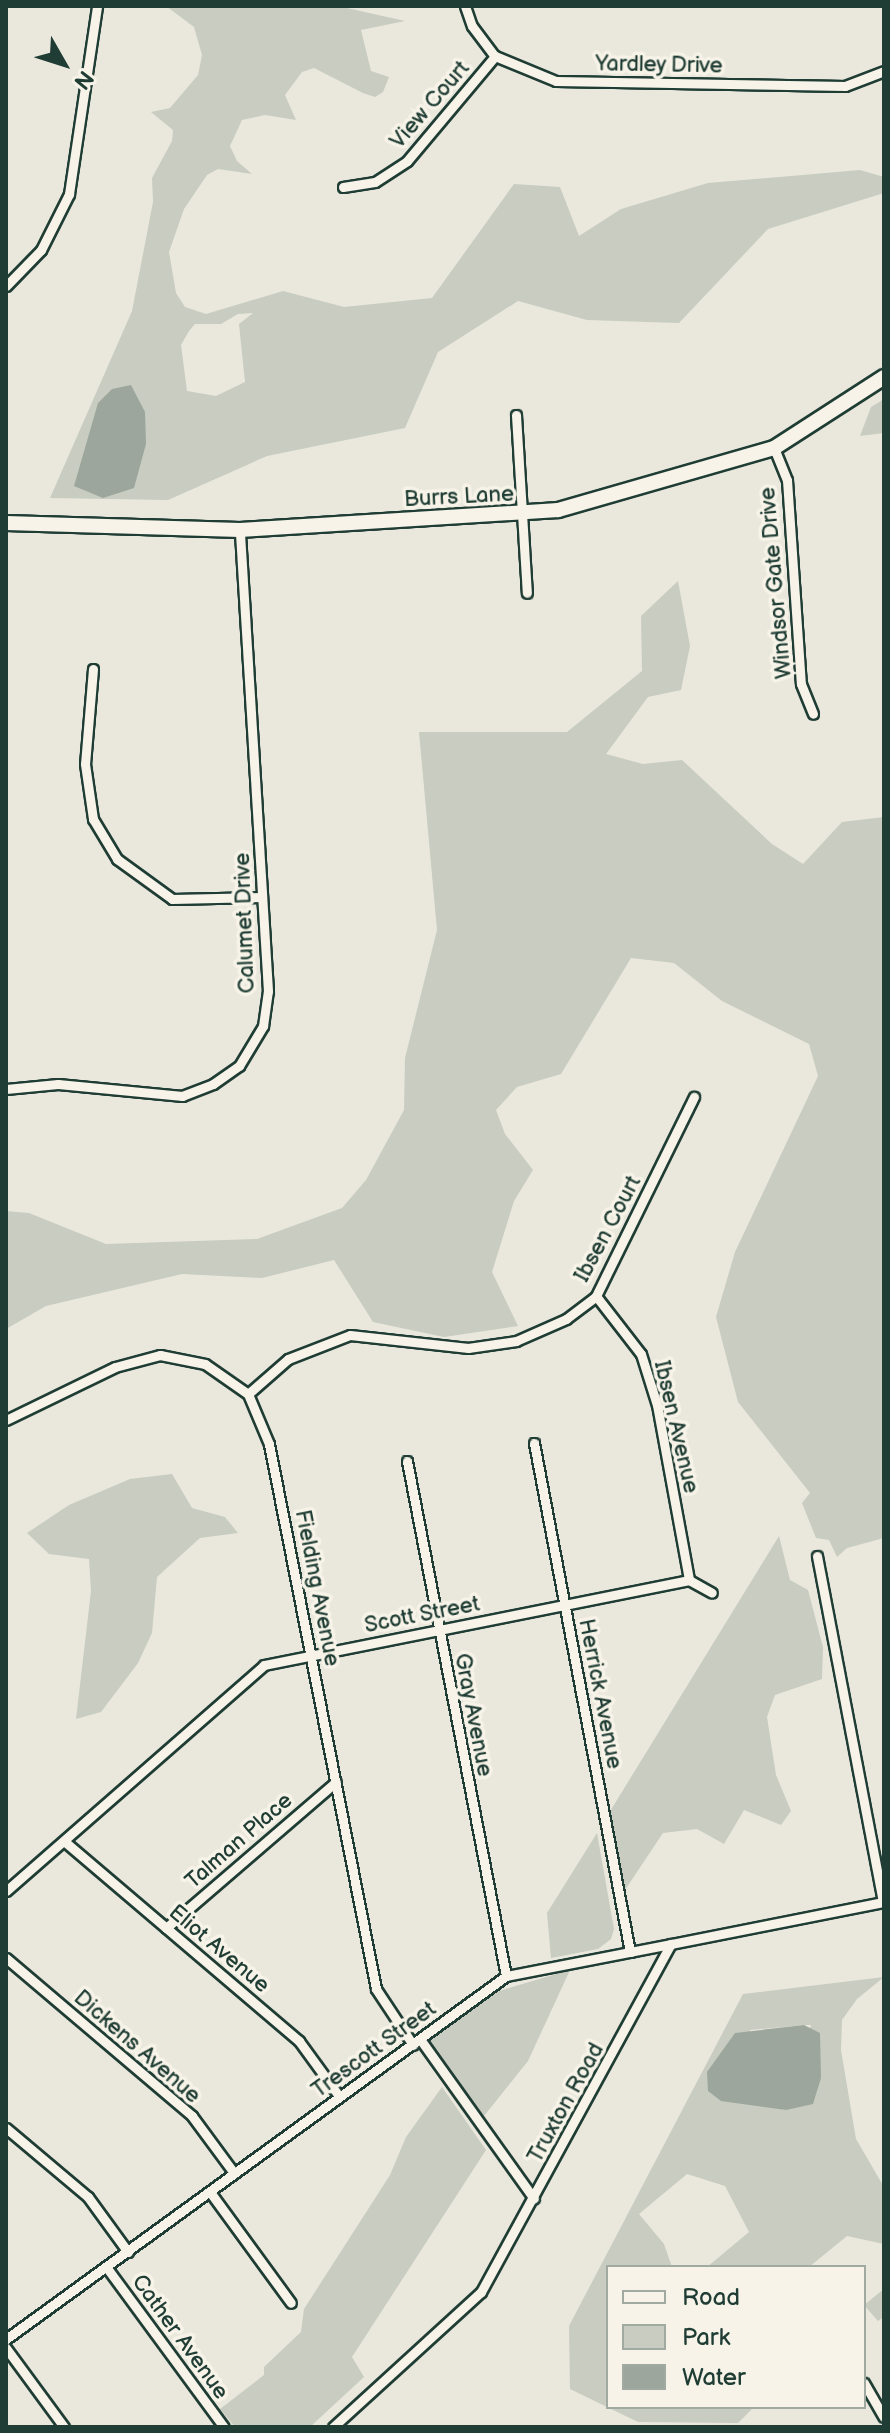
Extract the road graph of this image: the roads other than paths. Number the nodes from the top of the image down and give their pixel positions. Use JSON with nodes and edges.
{"nodes":[{"id":1,"x":97,"y":6,"type":"edge"},
{"id":2,"x":465,"y":6,"type":"edge"},
{"id":3,"x":495,"y":56,"type":"junction"},
{"id":4,"x":884,"y":71,"type":"edge"},
{"id":5,"x":343,"y":187,"type":"dead end"},
{"id":6,"x":6,"y":286,"type":"edge"},
{"id":7,"x":884,"y":377,"type":"edge"},
{"id":8,"x":516,"y":415,"type":"dead end"},
{"id":9,"x":774,"y":448,"type":"junction"},
{"id":10,"x":522,"y":515,"type":"junction"},
{"id":11,"x":6,"y":523,"type":"edge"},
{"id":12,"x":240,"y":530,"type":"junction"},
{"id":13,"x":527,"y":593,"type":"dead end"},
{"id":14,"x":93,"y":669,"type":"dead end"},
{"id":15,"x":813,"y":714,"type":"dead end"},
{"id":16,"x":262,"y":897,"type":"junction"},
{"id":17,"x":6,"y":1089,"type":"edge"},
{"id":18,"x":694,"y":1097,"type":"dead end"},
{"id":19,"x":596,"y":1296,"type":"junction"},
{"id":20,"x":248,"y":1394,"type":"junction"},
{"id":21,"x":6,"y":1420,"type":"edge"},
{"id":22,"x":534,"y":1443,"type":"dead end"},
{"id":23,"x":407,"y":1461,"type":"dead end"},
{"id":24,"x":817,"y":1556,"type":"dead end"},
{"id":25,"x":689,"y":1580,"type":"junction"},
{"id":26,"x":712,"y":1593,"type":"dead end"},
{"id":27,"x":564,"y":1604,"type":"junction"},
{"id":28,"x":438,"y":1630,"type":"junction"},
{"id":29,"x":312,"y":1655,"type":"junction"},
{"id":30,"x":336,"y":1782,"type":"junction"},
{"id":31,"x":64,"y":1841,"type":"junction"},
{"id":32,"x":6,"y":1891,"type":"edge"},
{"id":33,"x":884,"y":1902,"type":"edge"},
{"id":34,"x":166,"y":1928,"type":"junction"},
{"id":35,"x":671,"y":1944,"type":"junction"},
{"id":36,"x":630,"y":1952,"type":"junction"},
{"id":37,"x":6,"y":1958,"type":"edge"},
{"id":38,"x":506,"y":1976,"type":"junction"},
{"id":39,"x":416,"y":2042,"type":"junction"},
{"id":40,"x":339,"y":2096,"type":"junction"},
{"id":41,"x":6,"y":2128,"type":"edge"},
{"id":42,"x":234,"y":2173,"type":"junction"},
{"id":43,"x":210,"y":2192,"type":"junction"},
{"id":44,"x":534,"y":2199,"type":"junction"},
{"id":45,"x":128,"y":2252,"type":"junction"},
{"id":46,"x":107,"y":2268,"type":"junction"},
{"id":47,"x":291,"y":2303,"type":"dead end"},
{"id":48,"x":6,"y":2339,"type":"edge"},
{"id":49,"x":6,"y":2348,"type":"edge"},
{"id":50,"x":866,"y":2386,"type":"edge"},
{"id":51,"x":884,"y":2417,"type":"edge"},
{"id":52,"x":64,"y":2427,"type":"edge"},
{"id":53,"x":224,"y":2427,"type":"edge"},
{"id":54,"x":333,"y":2427,"type":"edge"}],
"edges":[{"from":1,"to":6,"type":"street"},
{"from":2,"to":3,"type":"street"},
{"from":3,"to":4,"type":"street","name":"Yardley Drive"},
{"from":3,"to":5,"type":"street","name":"View Court"},
{"from":7,"to":9,"type":"street","name":"Burrs Lane"},
{"from":8,"to":10,"type":"street"},
{"from":9,"to":10,"type":"street","name":"Burrs Lane"},
{"from":9,"to":15,"type":"street","name":"Windsor Gate Drive"},
{"from":10,"to":12,"type":"street","name":"Burrs Lane"},
{"from":10,"to":13,"type":"street"},
{"from":11,"to":12,"type":"street","name":"Burrs Lane"},
{"from":12,"to":16,"type":"street","name":"Calumet Drive"},
{"from":14,"to":16,"type":"street"},
{"from":16,"to":17,"type":"street","name":"Calumet Drive"},
{"from":18,"to":19,"type":"street","name":"Ibsen Court"},
{"from":19,"to":20,"type":"street","name":"Ibsen Court"},
{"from":19,"to":25,"type":"street","name":"Ibsen Avenue"},
{"from":20,"to":21,"type":"street"},
{"from":20,"to":29,"type":"street","name":"Fielding Avenue"},
{"from":22,"to":27,"type":"street","name":"Herrick Avenue"},
{"from":23,"to":28,"type":"street","name":"Gray Avenue"},
{"from":24,"to":33,"type":"street"},
{"from":25,"to":26,"type":"street"},
{"from":25,"to":27,"type":"street","name":"Scott Street"},
{"from":27,"to":28,"type":"street","name":"Scott Street"},
{"from":27,"to":36,"type":"street","name":"Herrick Avenue"},
{"from":28,"to":29,"type":"street","name":"Scott Street"},
{"from":28,"to":38,"type":"street","name":"Gray Avenue"},
{"from":29,"to":30,"type":"street","name":"Fielding Avenue"},
{"from":29,"to":31,"type":"street","name":"Scott Street"},
{"from":30,"to":34,"type":"street","name":"Talman Place"},
{"from":30,"to":39,"type":"street","name":"Fielding Avenue"},
{"from":31,"to":32,"type":"street","name":"Scott Street"},
{"from":31,"to":34,"type":"street","name":"Eliot Avenue"},
{"from":33,"to":35,"type":"street"},
{"from":34,"to":40,"type":"street","name":"Eliot Avenue"},
{"from":35,"to":36,"type":"street","name":"Trescott Street"},
{"from":35,"to":44,"type":"street","name":"Truxton Road"},
{"from":36,"to":38,"type":"street","name":"Trescott Street"},
{"from":37,"to":42,"type":"street","name":"Dickens Avenue"},
{"from":38,"to":39,"type":"street","name":"Trescott Street"},
{"from":39,"to":40,"type":"street","name":"Trescott Street"},
{"from":39,"to":44,"type":"street","name":"Fielding Avenue"},
{"from":40,"to":42,"type":"street","name":"Trescott Street"},
{"from":41,"to":45,"type":"street","name":"Cather Avenue"},
{"from":42,"to":43,"type":"street","name":"Trescott Street"},
{"from":43,"to":45,"type":"street","name":"Trescott Street"},
{"from":43,"to":47,"type":"street"},
{"from":44,"to":54,"type":"street","name":"Truxton Road"},
{"from":45,"to":46,"type":"street","name":"Trescott Street"},
{"from":46,"to":48,"type":"street"},
{"from":46,"to":53,"type":"street","name":"Cather Avenue"},
{"from":49,"to":52,"type":"street"},
{"from":50,"to":51,"type":"street"}]}
